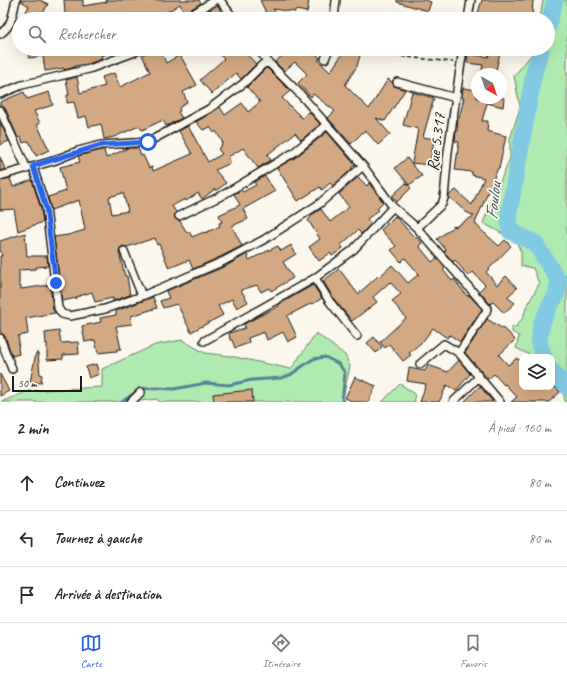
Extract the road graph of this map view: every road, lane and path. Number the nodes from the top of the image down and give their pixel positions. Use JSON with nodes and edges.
{"nodes":[{"id":1,"x":16,"y":0,"type":"edge"},
{"id":2,"x":215,"y":0,"type":"edge"},
{"id":3,"x":220,"y":0,"type":"edge"},
{"id":4,"x":336,"y":0,"type":"edge"},
{"id":5,"x":471,"y":0,"type":"edge"},
{"id":6,"x":13,"y":12,"type":"edge"},
{"id":7,"x":196,"y":12,"type":"edge"},
{"id":8,"x":229,"y":12,"type":"edge"},
{"id":9,"x":335,"y":12,"type":"edge"},
{"id":10,"x":469,"y":12,"type":"edge"},
{"id":11,"x":12,"y":16,"type":"edge"},
{"id":12,"x":0,"y":34,"type":"edge"},
{"id":13,"x":124,"y":56,"type":"edge"},
{"id":14,"x":264,"y":56,"type":"edge"},
{"id":15,"x":326,"y":56,"type":"edge"},
{"id":16,"x":397,"y":56,"type":"edge"},
{"id":17,"x":462,"y":56,"type":"edge"},
{"id":18,"x":325,"y":59,"type":"dead end"},
{"id":19,"x":269,"y":63,"type":"junction"},
{"id":20,"x":461,"y":63,"type":"junction"},
{"id":21,"x":397,"y":82,"type":"dead end"},
{"id":22,"x":0,"y":94,"type":"edge"},
{"id":23,"x":456,"y":98,"type":"junction"},
{"id":24,"x":0,"y":110,"type":"edge"},
{"id":25,"x":327,"y":125,"type":"junction"},
{"id":26,"x":363,"y":166,"type":"junction"},
{"id":27,"x":30,"y":168,"type":"junction"},
{"id":28,"x":0,"y":176,"type":"edge"},
{"id":29,"x":393,"y":207,"type":"junction"},
{"id":30,"x":180,"y":216,"type":"dead end"},
{"id":31,"x":417,"y":228,"type":"junction"},
{"id":32,"x":124,"y":250,"type":"dead end"},
{"id":33,"x":315,"y":278,"type":"junction"},
{"id":34,"x":142,"y":296,"type":"junction"},
{"id":35,"x":356,"y":336,"type":"dead end"},
{"id":36,"x":0,"y":338,"type":"edge"},
{"id":37,"x":204,"y":341,"type":"dead end"},
{"id":38,"x":459,"y":353,"type":"junction"},
{"id":39,"x":420,"y":364,"type":"dead end"},
{"id":40,"x":12,"y":369,"type":"dead end"},
{"id":41,"x":479,"y":377,"type":"junction"},
{"id":42,"x":141,"y":392,"type":"dead end"},
{"id":43,"x":131,"y":402,"type":"edge"},
{"id":44,"x":453,"y":402,"type":"edge"},
{"id":45,"x":500,"y":402,"type":"edge"}],
"edges":[{"from":1,"to":6,"type":"street"},
{"from":2,"to":7,"type":"street"},
{"from":3,"to":8,"type":"street"},
{"from":4,"to":9,"type":"street"},
{"from":5,"to":10,"type":"street"},
{"from":11,"to":12,"type":"street"},
{"from":13,"to":22,"type":"street"},
{"from":14,"to":19,"type":"street"},
{"from":15,"to":18,"type":"street"},
{"from":16,"to":20,"type":"path"},
{"from":17,"to":20,"type":"street","name":"Rue 5.317"},
{"from":19,"to":25,"type":"street"},
{"from":19,"to":27,"type":"street"},
{"from":20,"to":23,"type":"street","name":"Rue 5.317"},
{"from":21,"to":23,"type":"street"},
{"from":23,"to":31,"type":"street","name":"Rue 5.317"},
{"from":24,"to":27,"type":"street"},
{"from":25,"to":26,"type":"street"},
{"from":25,"to":30,"type":"street"},
{"from":26,"to":29,"type":"street"},
{"from":26,"to":34,"type":"street"},
{"from":27,"to":28,"type":"street"},
{"from":27,"to":34,"type":"street"},
{"from":29,"to":31,"type":"street"},
{"from":29,"to":33,"type":"street"},
{"from":31,"to":38,"type":"street"},
{"from":32,"to":34,"type":"street"},
{"from":33,"to":35,"type":"street"},
{"from":33,"to":37,"type":"street"},
{"from":36,"to":40,"type":"street"},
{"from":38,"to":39,"type":"street"},
{"from":38,"to":41,"type":"street"},
{"from":41,"to":44,"type":"street"},
{"from":41,"to":45,"type":"street"},
{"from":42,"to":43,"type":"street"}]}
